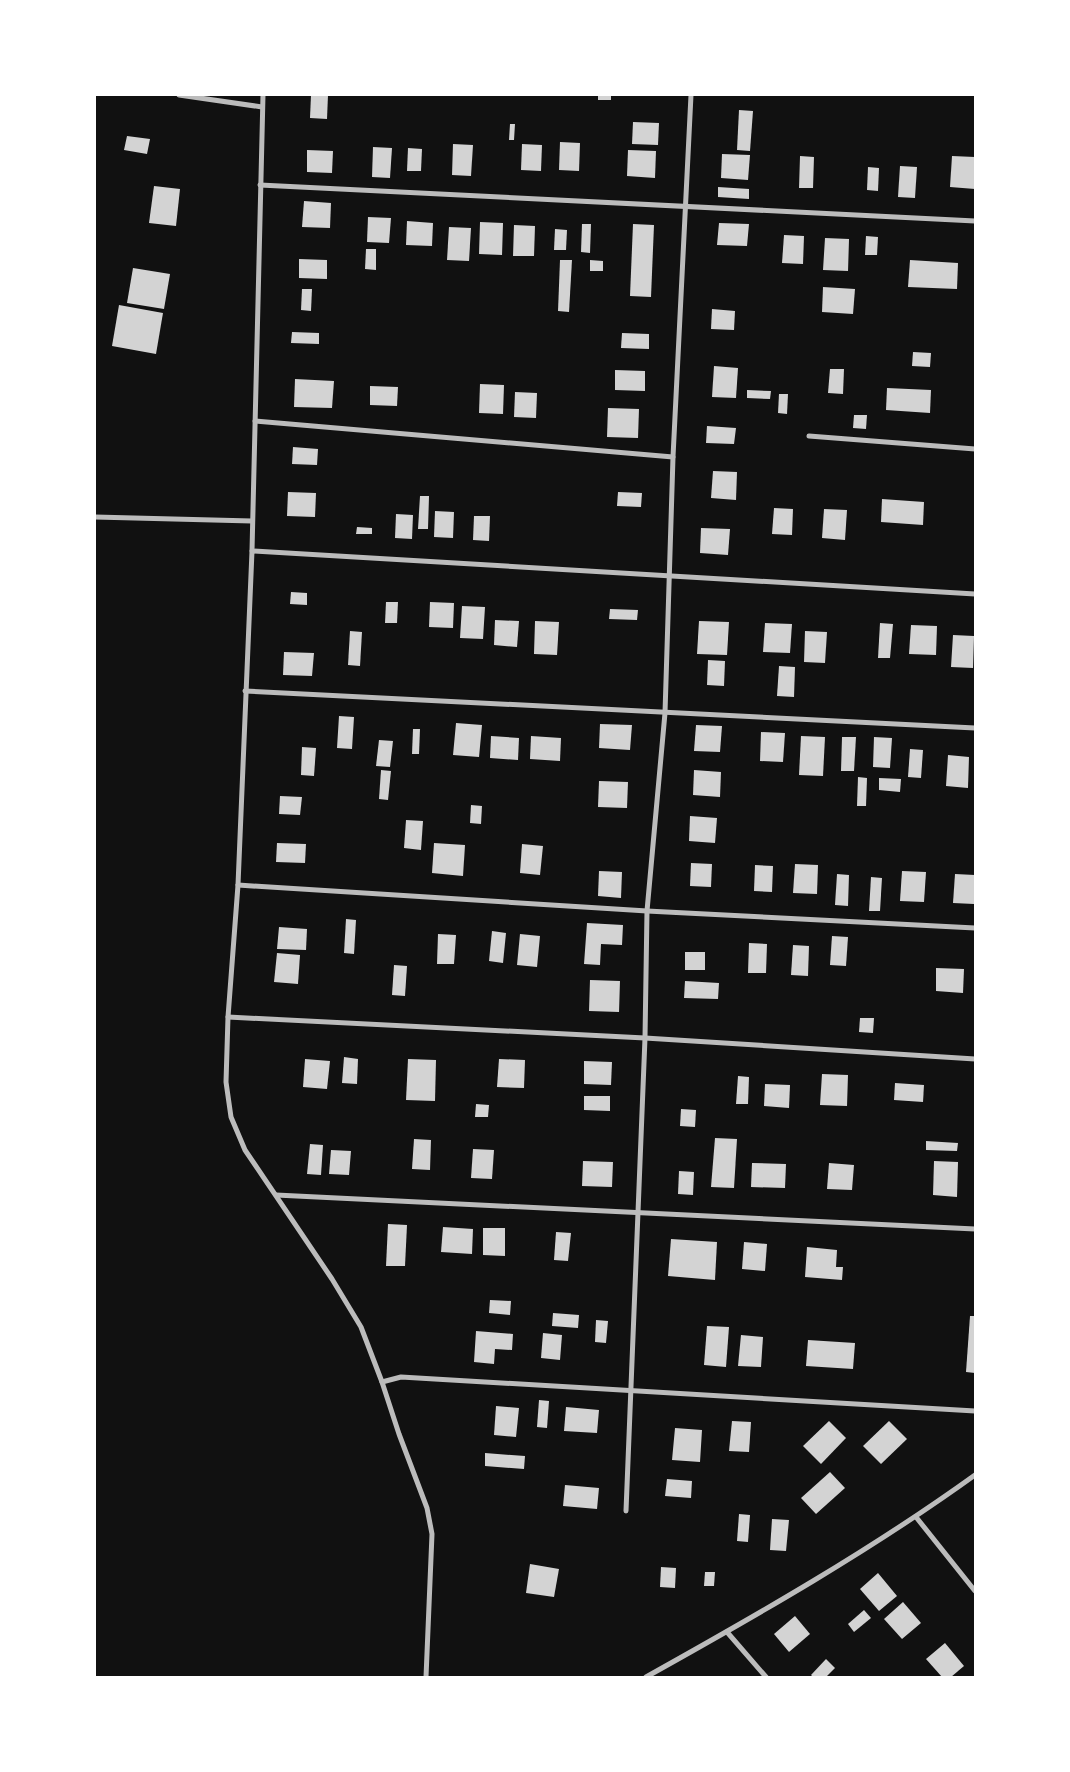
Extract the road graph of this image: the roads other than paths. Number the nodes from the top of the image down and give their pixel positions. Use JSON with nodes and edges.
{"nodes":[{"id":1,"x":179,"y":95,"type":"edge"},
{"id":2,"x":262,"y":95,"type":"edge"},
{"id":3,"x":691,"y":95,"type":"edge"},
{"id":4,"x":262,"y":107,"type":"junction"},
{"id":5,"x":260,"y":185,"type":"junction"},
{"id":6,"x":687,"y":207,"type":"junction"},
{"id":7,"x":975,"y":221,"type":"edge"},
{"id":8,"x":256,"y":421,"type":"junction"},
{"id":9,"x":809,"y":436,"type":"dead end"},
{"id":10,"x":975,"y":449,"type":"edge"},
{"id":11,"x":673,"y":457,"type":"junction"},
{"id":12,"x":95,"y":517,"type":"edge"},
{"id":13,"x":252,"y":521,"type":"junction"},
{"id":14,"x":252,"y":551,"type":"junction"},
{"id":15,"x":668,"y":577,"type":"junction"},
{"id":16,"x":975,"y":594,"type":"edge"},
{"id":17,"x":245,"y":690,"type":"junction"},
{"id":18,"x":664,"y":713,"type":"junction"},
{"id":19,"x":975,"y":728,"type":"edge"},
{"id":20,"x":238,"y":884,"type":"junction"},
{"id":21,"x":647,"y":911,"type":"junction"},
{"id":22,"x":975,"y":928,"type":"edge"},
{"id":23,"x":228,"y":1017,"type":"junction"},
{"id":24,"x":645,"y":1038,"type":"junction"},
{"id":25,"x":975,"y":1059,"type":"edge"},
{"id":26,"x":276,"y":1194,"type":"junction"},
{"id":27,"x":636,"y":1210,"type":"junction"},
{"id":28,"x":975,"y":1229,"type":"edge"},
{"id":29,"x":382,"y":1382,"type":"junction"},
{"id":30,"x":630,"y":1389,"type":"junction"},
{"id":31,"x":975,"y":1411,"type":"edge"},
{"id":32,"x":975,"y":1475,"type":"edge"},
{"id":33,"x":626,"y":1511,"type":"dead end"},
{"id":34,"x":916,"y":1517,"type":"junction"},
{"id":35,"x":975,"y":1591,"type":"edge"},
{"id":36,"x":728,"y":1632,"type":"junction"},
{"id":37,"x":426,"y":1677,"type":"edge"},
{"id":38,"x":646,"y":1677,"type":"edge"},
{"id":39,"x":766,"y":1677,"type":"edge"}],
"edges":[{"from":1,"to":4,"type":"street"},
{"from":2,"to":4,"type":"street"},
{"from":3,"to":6,"type":"street"},
{"from":4,"to":5,"type":"street"},
{"from":5,"to":6,"type":"street"},
{"from":5,"to":8,"type":"street"},
{"from":6,"to":7,"type":"street"},
{"from":6,"to":11,"type":"street"},
{"from":8,"to":11,"type":"street"},
{"from":8,"to":13,"type":"street"},
{"from":9,"to":10,"type":"street"},
{"from":11,"to":15,"type":"street"},
{"from":12,"to":13,"type":"street"},
{"from":13,"to":14,"type":"street"},
{"from":14,"to":15,"type":"street"},
{"from":14,"to":17,"type":"street"},
{"from":15,"to":16,"type":"street"},
{"from":15,"to":18,"type":"street"},
{"from":17,"to":18,"type":"street"},
{"from":17,"to":20,"type":"street"},
{"from":18,"to":19,"type":"street"},
{"from":18,"to":21,"type":"street"},
{"from":20,"to":21,"type":"street"},
{"from":20,"to":23,"type":"street"},
{"from":21,"to":22,"type":"street"},
{"from":21,"to":24,"type":"street"},
{"from":23,"to":24,"type":"street"},
{"from":23,"to":26,"type":"street"},
{"from":24,"to":25,"type":"street"},
{"from":24,"to":27,"type":"street"},
{"from":26,"to":27,"type":"street"},
{"from":26,"to":29,"type":"street"},
{"from":27,"to":28,"type":"street"},
{"from":27,"to":30,"type":"street"},
{"from":29,"to":30,"type":"street"},
{"from":29,"to":37,"type":"street"},
{"from":30,"to":31,"type":"street"},
{"from":30,"to":33,"type":"street"},
{"from":32,"to":34,"type":"street"},
{"from":34,"to":35,"type":"street"},
{"from":34,"to":36,"type":"street"},
{"from":36,"to":38,"type":"street"},
{"from":36,"to":39,"type":"street"}]}
